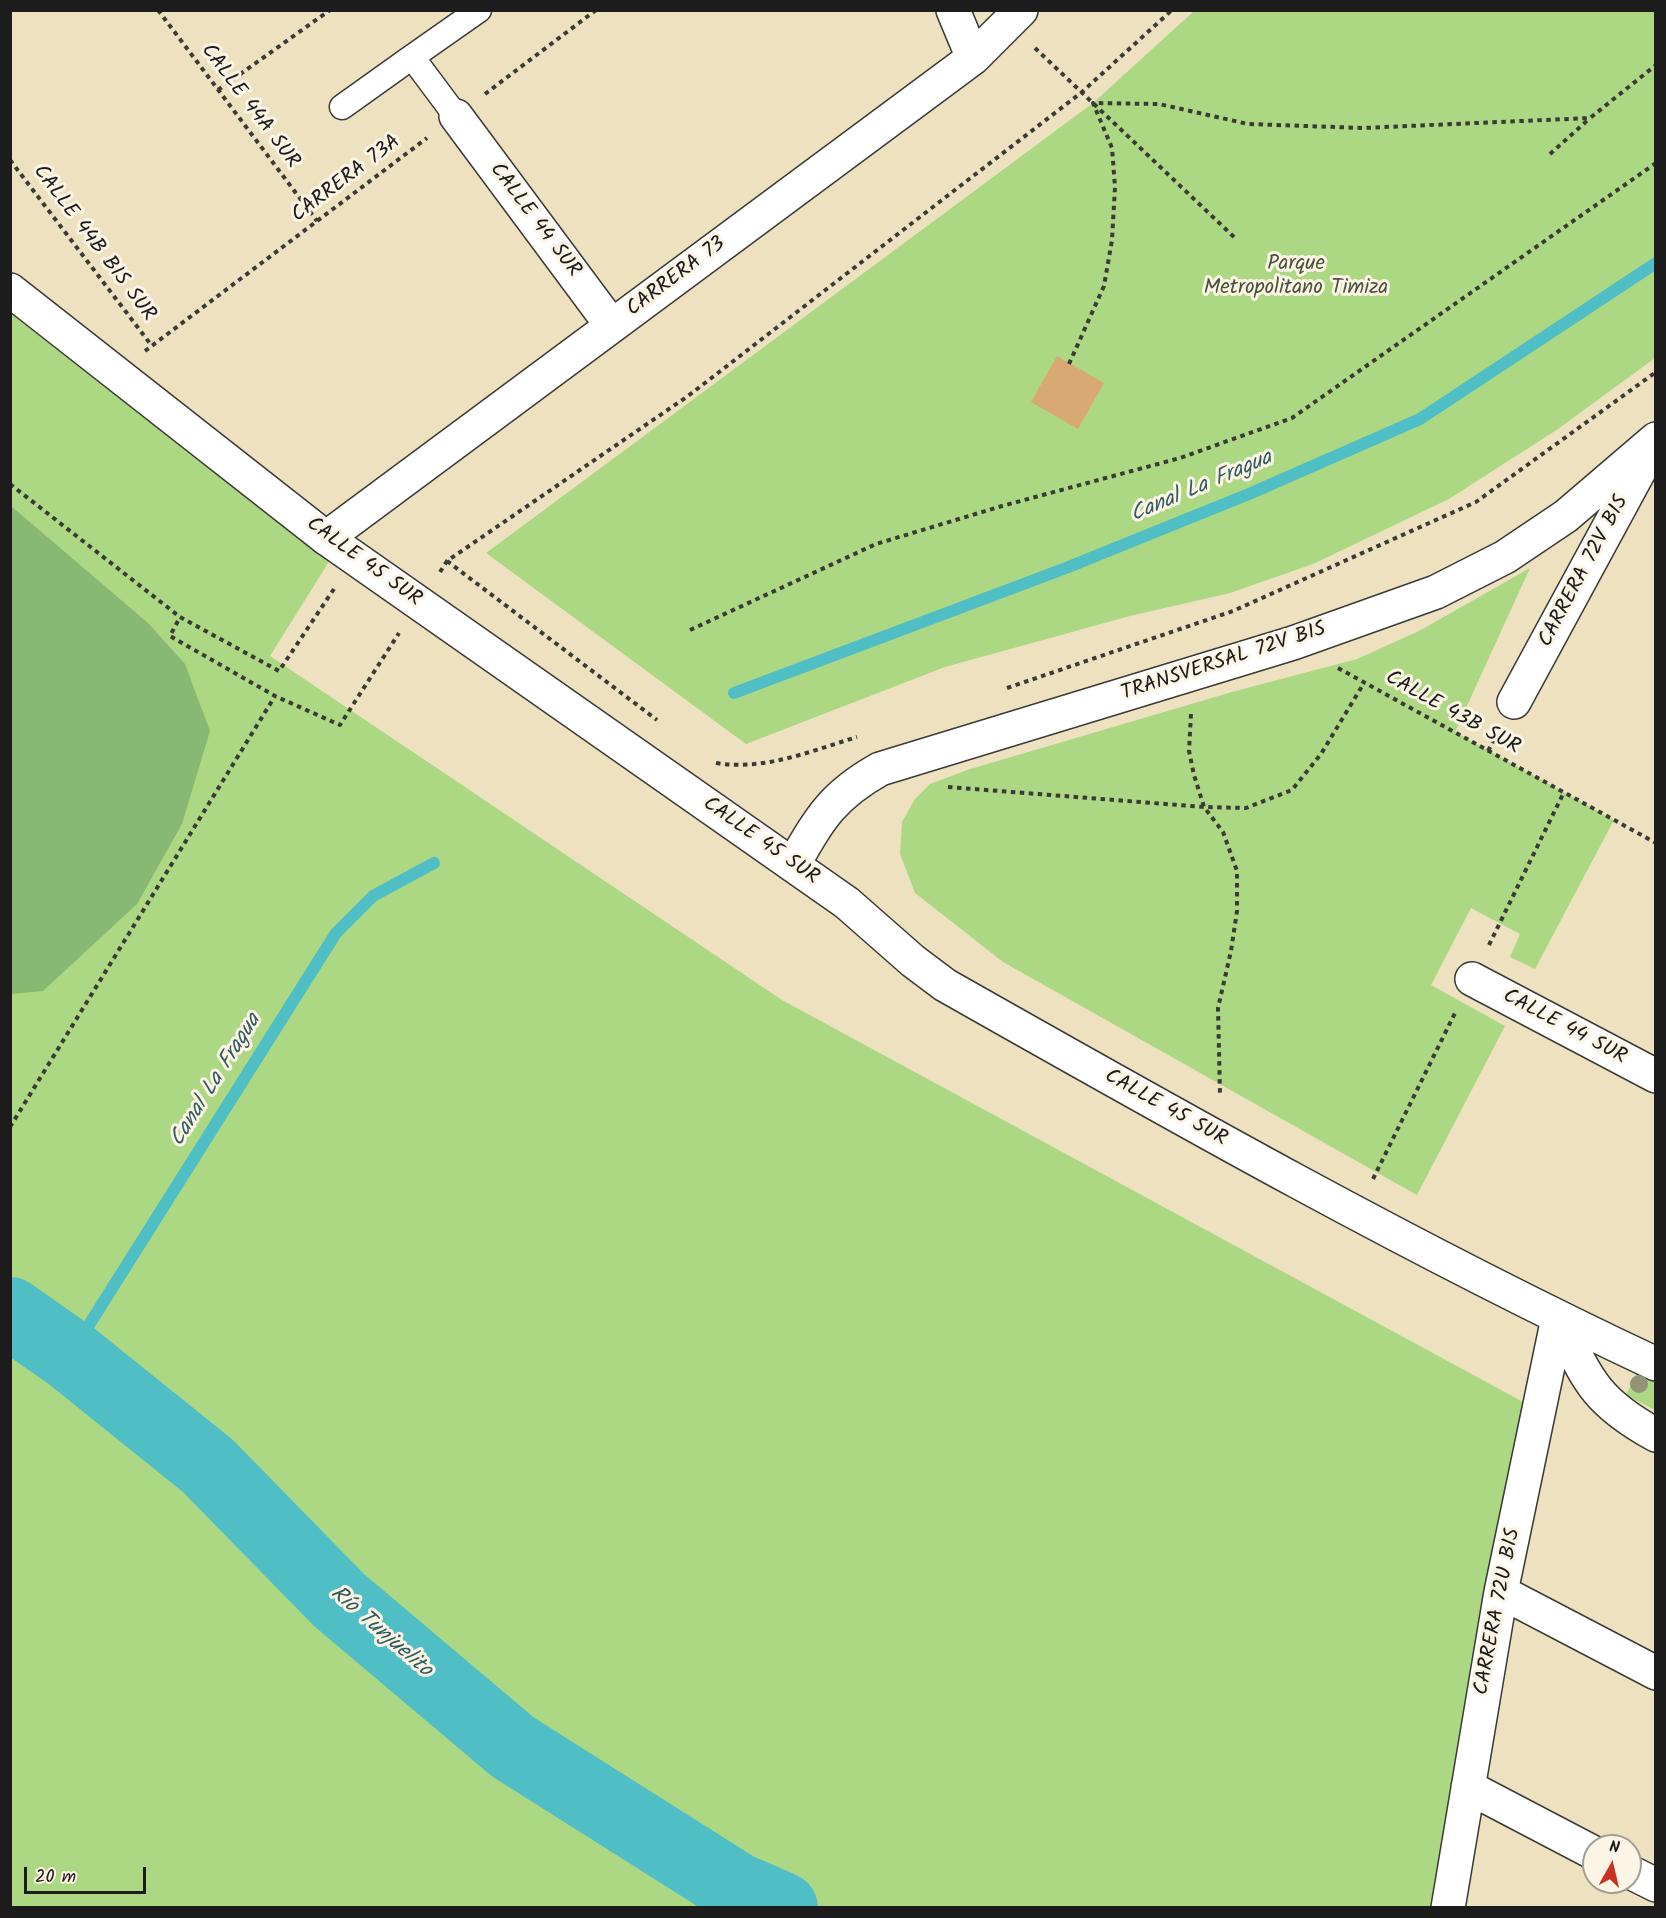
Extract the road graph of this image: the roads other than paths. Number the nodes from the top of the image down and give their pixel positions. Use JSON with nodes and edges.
{"nodes":[{"id":1,"x":479,"y":10,"type":"edge"},
{"id":2,"x":953,"y":10,"type":"edge"},
{"id":3,"x":1015,"y":17,"type":"edge"},
{"id":4,"x":412,"y":57,"type":"junction"},
{"id":5,"x":973,"y":58,"type":"junction"},
{"id":6,"x":342,"y":106,"type":"dead end"},
{"id":7,"x":456,"y":116,"type":"joint"},
{"id":8,"x":10,"y":290,"type":"edge"},
{"id":9,"x":612,"y":326,"type":"junction"},
{"id":10,"x":1656,"y":441,"type":"edge"},
{"id":11,"x":326,"y":538,"type":"junction"},
{"id":12,"x":1514,"y":702,"type":"dead end"},
{"id":13,"x":793,"y":865,"type":"junction"},
{"id":14,"x":1472,"y":979,"type":"dead end"},
{"id":15,"x":1656,"y":1076,"type":"edge"},
{"id":16,"x":1558,"y":1318,"type":"junction"},
{"id":17,"x":1656,"y":1364,"type":"edge"},
{"id":18,"x":1656,"y":1435,"type":"edge"},
{"id":19,"x":1501,"y":1592,"type":"junction"},
{"id":20,"x":1656,"y":1673,"type":"edge"},
{"id":21,"x":1468,"y":1787,"type":"junction"},
{"id":22,"x":1582,"y":1847,"type":"edge"},
{"id":23,"x":1642,"y":1878,"type":"edge"},
{"id":24,"x":1656,"y":1885,"type":"edge"},
{"id":25,"x":1448,"y":1908,"type":"edge"}],
"edges":[{"from":1,"to":4,"type":"lane"},
{"from":2,"to":5,"type":"street"},
{"from":3,"to":5,"type":"street","name":"CARRERA 73"},
{"from":4,"to":6,"type":"lane"},
{"from":4,"to":7,"type":"lane"},
{"from":5,"to":9,"type":"street","name":"CARRERA 73"},
{"from":7,"to":9,"type":"street","name":"CALLE 44 SUR"},
{"from":8,"to":11,"type":"street","name":"CALLE 45 SUR"},
{"from":9,"to":11,"type":"street","name":"CARRERA 73"},
{"from":10,"to":12,"type":"street","name":"CARRERA 72V BIS"},
{"from":10,"to":13,"type":"street","name":"TRANSVERSAL 72V BIS"},
{"from":11,"to":13,"type":"street","name":"CALLE 45 SUR"},
{"from":13,"to":16,"type":"street","name":"CALLE 45 SUR"},
{"from":14,"to":15,"type":"street","name":"CALLE 44 SUR"},
{"from":16,"to":17,"type":"street","name":"CALLE 45 SUR"},
{"from":16,"to":18,"type":"street"},
{"from":16,"to":19,"type":"street","name":"CARRERA 72U BIS"},
{"from":19,"to":20,"type":"street"},
{"from":19,"to":21,"type":"street","name":"CARRERA 72U BIS"},
{"from":21,"to":22,"type":"street"},
{"from":21,"to":25,"type":"street","name":"CARRERA 72U BIS"},
{"from":23,"to":24,"type":"street"}]}
